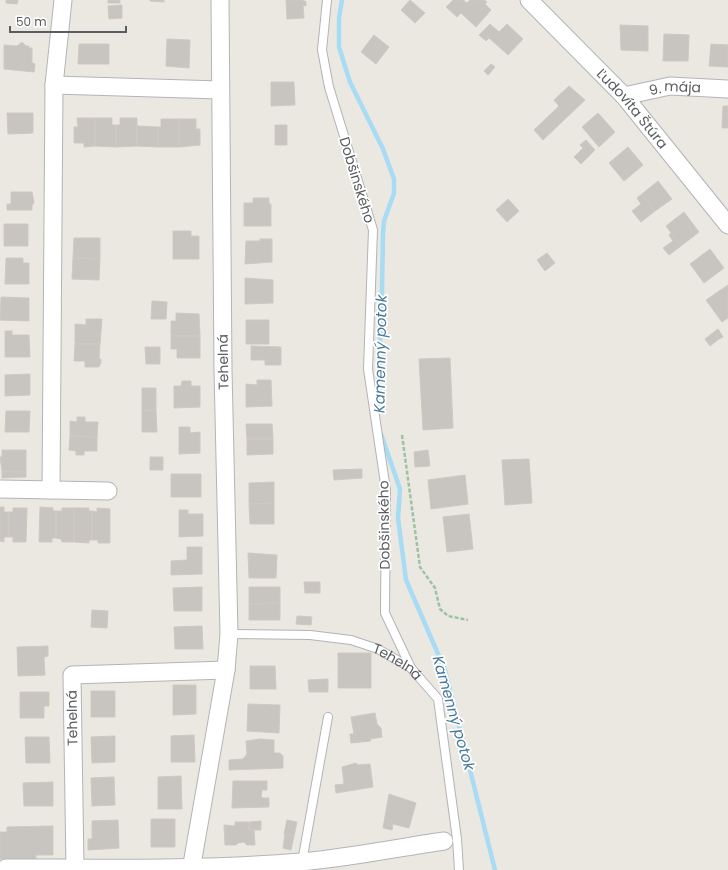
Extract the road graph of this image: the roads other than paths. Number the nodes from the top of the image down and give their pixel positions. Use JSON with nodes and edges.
{"nodes":[{"id":1,"x":63,"y":0,"type":"edge"},
{"id":2,"x":220,"y":0,"type":"edge"},
{"id":3,"x":327,"y":0,"type":"edge"},
{"id":4,"x":529,"y":0,"type":"edge"},
{"id":5,"x":54,"y":85,"type":"junction"},
{"id":6,"x":728,"y":89,"type":"edge"},
{"id":7,"x":220,"y":90,"type":"junction"},
{"id":8,"x":624,"y":96,"type":"junction"},
{"id":9,"x":728,"y":225,"type":"edge"},
{"id":10,"x":0,"y":490,"type":"edge"},
{"id":11,"x":51,"y":490,"type":"junction"},
{"id":12,"x":108,"y":491,"type":"dead end"},
{"id":13,"x":229,"y":634,"type":"junction"},
{"id":14,"x":411,"y":668,"type":"junction"},
{"id":15,"x":226,"y":670,"type":"junction"},
{"id":16,"x":328,"y":718,"type":"dead end"},
{"id":17,"x":450,"y":840,"type":"junction"},
{"id":18,"x":302,"y":862,"type":"junction"},
{"id":19,"x":6,"y":868,"type":"dead end"},
{"id":20,"x":75,"y":868,"type":"junction"},
{"id":21,"x":191,"y":869,"type":"edge"},
{"id":22,"x":459,"y":870,"type":"edge"}],
"edges":[{"from":1,"to":5,"type":"street"},
{"from":2,"to":7,"type":"street","name":"Tehelná"},
{"from":3,"to":14,"type":"lane","name":"Dobšinského"},
{"from":4,"to":8,"type":"street","name":"Ľudovíta Štúra"},
{"from":5,"to":7,"type":"street"},
{"from":5,"to":11,"type":"street"},
{"from":6,"to":8,"type":"street","name":"9. mája"},
{"from":7,"to":13,"type":"street","name":"Tehelná"},
{"from":8,"to":9,"type":"street","name":"Ľudovíta Štúra"},
{"from":10,"to":11,"type":"street"},
{"from":11,"to":12,"type":"street"},
{"from":13,"to":14,"type":"lane","name":"Tehelná"},
{"from":13,"to":15,"type":"street","name":"Tehelná"},
{"from":14,"to":17,"type":"lane","name":"Tehelná"},
{"from":15,"to":20,"type":"street","name":"Tehelná"},
{"from":15,"to":21,"type":"street","name":"Tehelná"},
{"from":16,"to":18,"type":"lane"},
{"from":17,"to":18,"type":"street"},
{"from":17,"to":22,"type":"lane","name":"Tehelná"},
{"from":18,"to":21,"type":"street"},
{"from":19,"to":20,"type":"street"},
{"from":20,"to":21,"type":"street"}]}
